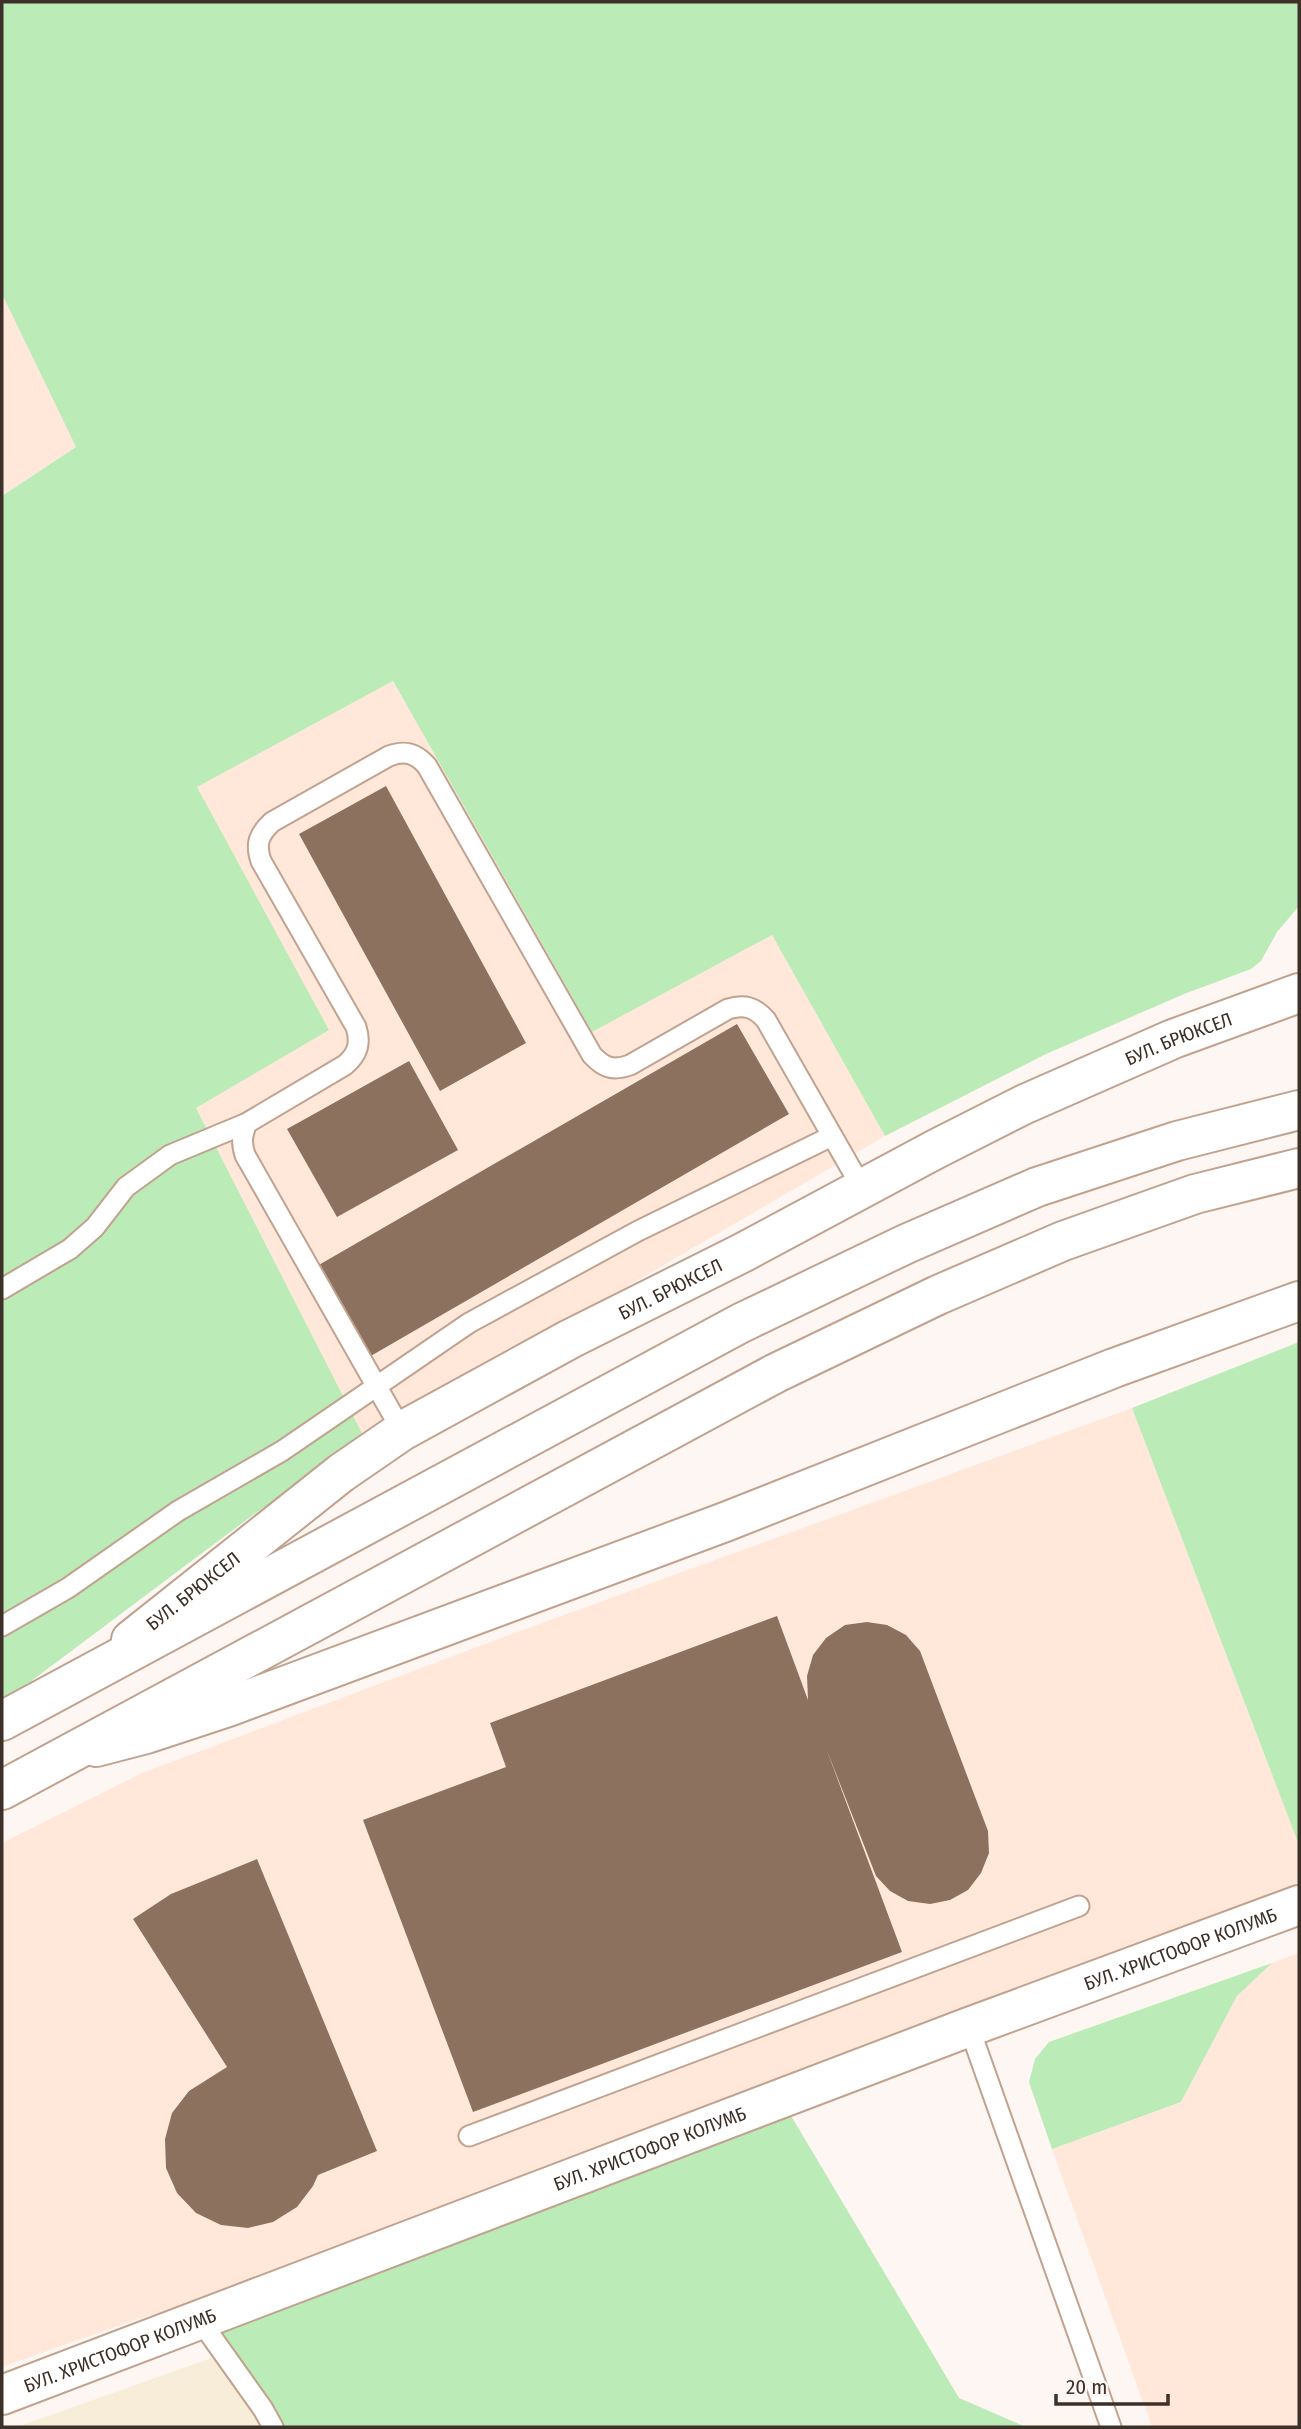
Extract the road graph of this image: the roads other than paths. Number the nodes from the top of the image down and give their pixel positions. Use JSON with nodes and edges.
{"nodes":[{"id":1,"x":1299,"y":993,"type":"edge"},
{"id":2,"x":1299,"y":1110,"type":"edge"},
{"id":3,"x":247,"y":1123,"type":"junction"},
{"id":4,"x":832,"y":1136,"type":"junction"},
{"id":5,"x":1299,"y":1168,"type":"edge"},
{"id":6,"x":862,"y":1188,"type":"junction"},
{"id":7,"x":2,"y":1289,"type":"edge"},
{"id":8,"x":1299,"y":1301,"type":"edge"},
{"id":9,"x":377,"y":1386,"type":"junction"},
{"id":10,"x":402,"y":1431,"type":"junction"},
{"id":11,"x":2,"y":1626,"type":"edge"},
{"id":12,"x":93,"y":1671,"type":"junction"},
{"id":13,"x":2,"y":1721,"type":"edge"},
{"id":14,"x":67,"y":1754,"type":"junction"},
{"id":15,"x":2,"y":1790,"type":"edge"},
{"id":16,"x":1299,"y":1905,"type":"edge"},
{"id":17,"x":1079,"y":1906,"type":"dead end"},
{"id":18,"x":969,"y":2027,"type":"junction"},
{"id":19,"x":468,"y":2136,"type":"dead end"},
{"id":20,"x":199,"y":2319,"type":"junction"},
{"id":21,"x":2,"y":2395,"type":"edge"},
{"id":22,"x":273,"y":2427,"type":"edge"},
{"id":23,"x":1111,"y":2427,"type":"edge"}],
"edges":[{"from":1,"to":6,"type":"main road","name":"БУЛ. БРЮКСЕЛ"},
{"from":2,"to":12,"type":"main road","name":"БУЛ. БРЮКСЕЛ"},
{"from":3,"to":4,"type":"lane"},
{"from":3,"to":7,"type":"lane"},
{"from":3,"to":9,"type":"lane"},
{"from":4,"to":6,"type":"lane"},
{"from":4,"to":9,"type":"lane"},
{"from":5,"to":14,"type":"main road"},
{"from":6,"to":10,"type":"main road","name":"БУЛ. БРЮКСЕЛ"},
{"from":8,"to":14,"type":"main road"},
{"from":9,"to":10,"type":"lane"},
{"from":9,"to":11,"type":"lane"},
{"from":10,"to":12,"type":"main road","name":"БУЛ. БРЮКСЕЛ"},
{"from":12,"to":13,"type":"main road","name":"БУЛ. БРЮКСЕЛ"},
{"from":14,"to":15,"type":"main road"},
{"from":16,"to":18,"type":"main road","name":"БУЛ. ХРИСТОФОР КОЛУМБ"},
{"from":17,"to":19,"type":"lane"},
{"from":18,"to":20,"type":"main road","name":"БУЛ. ХРИСТОФОР КОЛУМБ"},
{"from":18,"to":23,"type":"lane"},
{"from":20,"to":21,"type":"main road","name":"БУЛ. ХРИСТОФОР КОЛУМБ"},
{"from":20,"to":22,"type":"lane"}]}
